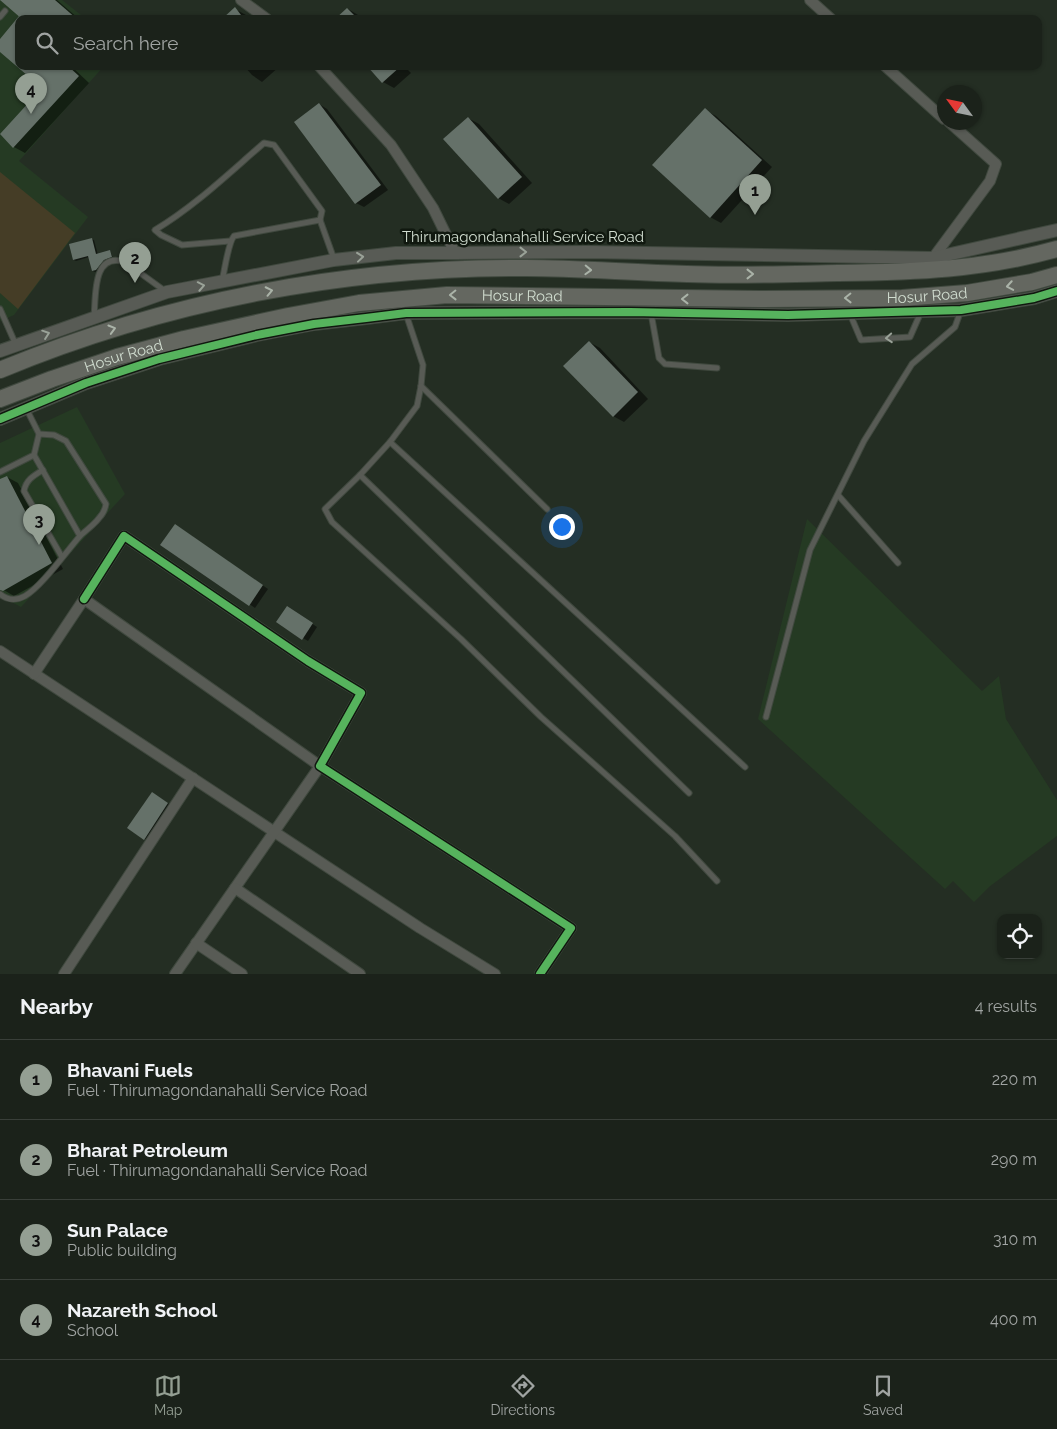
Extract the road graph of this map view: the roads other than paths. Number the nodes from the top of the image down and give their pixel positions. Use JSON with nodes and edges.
{"nodes":[{"id":1,"x":241,"y":0,"type":"edge"},
{"id":2,"x":810,"y":0,"type":"edge"},
{"id":3,"x":5,"y":11,"type":"dead end"},
{"id":4,"x":262,"y":15,"type":"edge"},
{"id":5,"x":827,"y":15,"type":"edge"},
{"id":6,"x":0,"y":18,"type":"edge"},
{"id":7,"x":323,"y":70,"type":"edge"},
{"id":8,"x":889,"y":70,"type":"edge"},
{"id":9,"x":937,"y":113,"type":"edge"},
{"id":10,"x":958,"y":130,"type":"edge"},
{"id":11,"x":320,"y":220,"type":"junction"},
{"id":12,"x":1057,"y":230,"type":"edge"},
{"id":13,"x":230,"y":241,"type":"junction"},
{"id":14,"x":1057,"y":249,"type":"edge"},
{"id":15,"x":455,"y":253,"type":"junction"},
{"id":16,"x":933,"y":258,"type":"junction"},
{"id":17,"x":334,"y":260,"type":"junction"},
{"id":18,"x":1057,"y":275,"type":"edge"},
{"id":19,"x":222,"y":282,"type":"junction"},
{"id":20,"x":1057,"y":291,"type":"edge"},
{"id":21,"x":167,"y":292,"type":"junction"},
{"id":22,"x":0,"y":310,"type":"edge"},
{"id":23,"x":961,"y":310,"type":"junction"},
{"id":24,"x":921,"y":312,"type":"junction"},
{"id":25,"x":406,"y":313,"type":"junction"},
{"id":26,"x":650,"y":313,"type":"junction"},
{"id":27,"x":850,"y":314,"type":"junction"},
{"id":28,"x":94,"y":318,"type":"junction"},
{"id":29,"x":16,"y":345,"type":"junction"},
{"id":30,"x":0,"y":351,"type":"edge"},
{"id":31,"x":717,"y":368,"type":"dead end"},
{"id":32,"x":0,"y":370,"type":"edge"},
{"id":33,"x":421,"y":386,"type":"junction"},
{"id":34,"x":0,"y":399,"type":"edge"},
{"id":35,"x":26,"y":408,"type":"junction"},
{"id":36,"x":0,"y":419,"type":"edge"},
{"id":37,"x":39,"y":434,"type":"junction"},
{"id":38,"x":390,"y":442,"type":"junction"},
{"id":39,"x":34,"y":455,"type":"junction"},
{"id":40,"x":43,"y":470,"type":"junction"},
{"id":41,"x":0,"y":472,"type":"edge"},
{"id":42,"x":360,"y":475,"type":"junction"},
{"id":43,"x":838,"y":495,"type":"junction"},
{"id":44,"x":547,"y":509,"type":"dead end"},
{"id":45,"x":80,"y":536,"type":"junction"},
{"id":46,"x":62,"y":557,"type":"junction"},
{"id":47,"x":898,"y":563,"type":"dead end"},
{"id":48,"x":0,"y":594,"type":"edge"},
{"id":49,"x":84,"y":600,"type":"junction"},
{"id":50,"x":0,"y":651,"type":"edge"},
{"id":51,"x":34,"y":674,"type":"junction"},
{"id":52,"x":766,"y":717,"type":"dead end"},
{"id":53,"x":320,"y":766,"type":"junction"},
{"id":54,"x":745,"y":766,"type":"dead end"},
{"id":55,"x":193,"y":778,"type":"junction"},
{"id":56,"x":689,"y":793,"type":"dead end"},
{"id":57,"x":275,"y":832,"type":"junction"},
{"id":58,"x":716,"y":881,"type":"dead end"},
{"id":59,"x":235,"y":888,"type":"junction"},
{"id":60,"x":196,"y":943,"type":"junction"},
{"id":61,"x":64,"y":974,"type":"edge"},
{"id":62,"x":175,"y":974,"type":"edge"},
{"id":63,"x":242,"y":974,"type":"edge"},
{"id":64,"x":360,"y":974,"type":"edge"},
{"id":65,"x":495,"y":974,"type":"edge"},
{"id":66,"x":540,"y":974,"type":"edge"}],
"edges":[{"from":1,"to":4,"type":"street"},
{"from":2,"to":5,"type":"street"},
{"from":3,"to":6,"type":"lane"},
{"from":7,"to":15,"type":"street"},
{"from":8,"to":9,"type":"street"},
{"from":10,"to":16,"type":"street"},
{"from":11,"to":13,"type":"lane"},
{"from":11,"to":13,"type":"lane"},
{"from":11,"to":17,"type":"lane"},
{"from":12,"to":16,"type":"street","name":"Thirumagondanahalli Service Road"},
{"from":13,"to":19,"type":"lane"},
{"from":32,"to":14,"type":"highway","name":"Hosur Road","one_way":true},
{"from":15,"to":16,"type":"street","name":"Thirumagondanahalli Service Road","one_way":true},
{"from":17,"to":15,"type":"street","name":"Thirumagondanahalli Service Road","one_way":true},
{"from":17,"to":19,"type":"street","name":"Thirumagondanahalli Service Road"},
{"from":18,"to":34,"type":"highway","name":"Hosur Road","one_way":true},
{"from":21,"to":19,"type":"street","name":"Thirumagondanahalli Service Road","one_way":true},
{"from":20,"to":23,"type":"street"},
{"from":21,"to":28,"type":"street","name":"Thirumagondanahalli Service Road"},
{"from":21,"to":28,"type":"lane"},
{"from":22,"to":29,"type":"lane"},
{"from":23,"to":24,"type":"street"},
{"from":23,"to":43,"type":"lane"},
{"from":24,"to":27,"type":"street"},
{"from":24,"to":27,"type":"lane","one_way":true},
{"from":25,"to":26,"type":"street"},
{"from":25,"to":33,"type":"lane"},
{"from":25,"to":35,"type":"street"},
{"from":26,"to":27,"type":"street"},
{"from":26,"to":31,"type":"lane"},
{"from":29,"to":28,"type":"street","name":"Thirumagondanahalli Service Road","one_way":true},
{"from":29,"to":30,"type":"street","name":"Thirumagondanahalli Service Road"},
{"from":33,"to":38,"type":"lane"},
{"from":33,"to":44,"type":"lane"},
{"from":35,"to":36,"type":"street"},
{"from":35,"to":37,"type":"lane"},
{"from":37,"to":39,"type":"lane"},
{"from":37,"to":45,"type":"lane"},
{"from":38,"to":42,"type":"lane"},
{"from":38,"to":54,"type":"lane"},
{"from":39,"to":40,"type":"lane"},
{"from":39,"to":41,"type":"lane"},
{"from":40,"to":45,"type":"lane"},
{"from":40,"to":46,"type":"lane"},
{"from":42,"to":56,"type":"lane"},
{"from":42,"to":58,"type":"lane"},
{"from":43,"to":47,"type":"lane"},
{"from":43,"to":52,"type":"lane"},
{"from":45,"to":46,"type":"lane"},
{"from":46,"to":48,"type":"lane"},
{"from":49,"to":51,"type":"street"},
{"from":49,"to":53,"type":"street"},
{"from":49,"to":53,"type":"street"},
{"from":50,"to":51,"type":"street"},
{"from":51,"to":55,"type":"street"},
{"from":53,"to":57,"type":"street"},
{"from":53,"to":66,"type":"street"},
{"from":55,"to":57,"type":"street"},
{"from":55,"to":61,"type":"street"},
{"from":57,"to":59,"type":"street"},
{"from":57,"to":65,"type":"street"},
{"from":59,"to":60,"type":"street"},
{"from":59,"to":64,"type":"street"},
{"from":60,"to":62,"type":"street"},
{"from":60,"to":63,"type":"street"}]}
